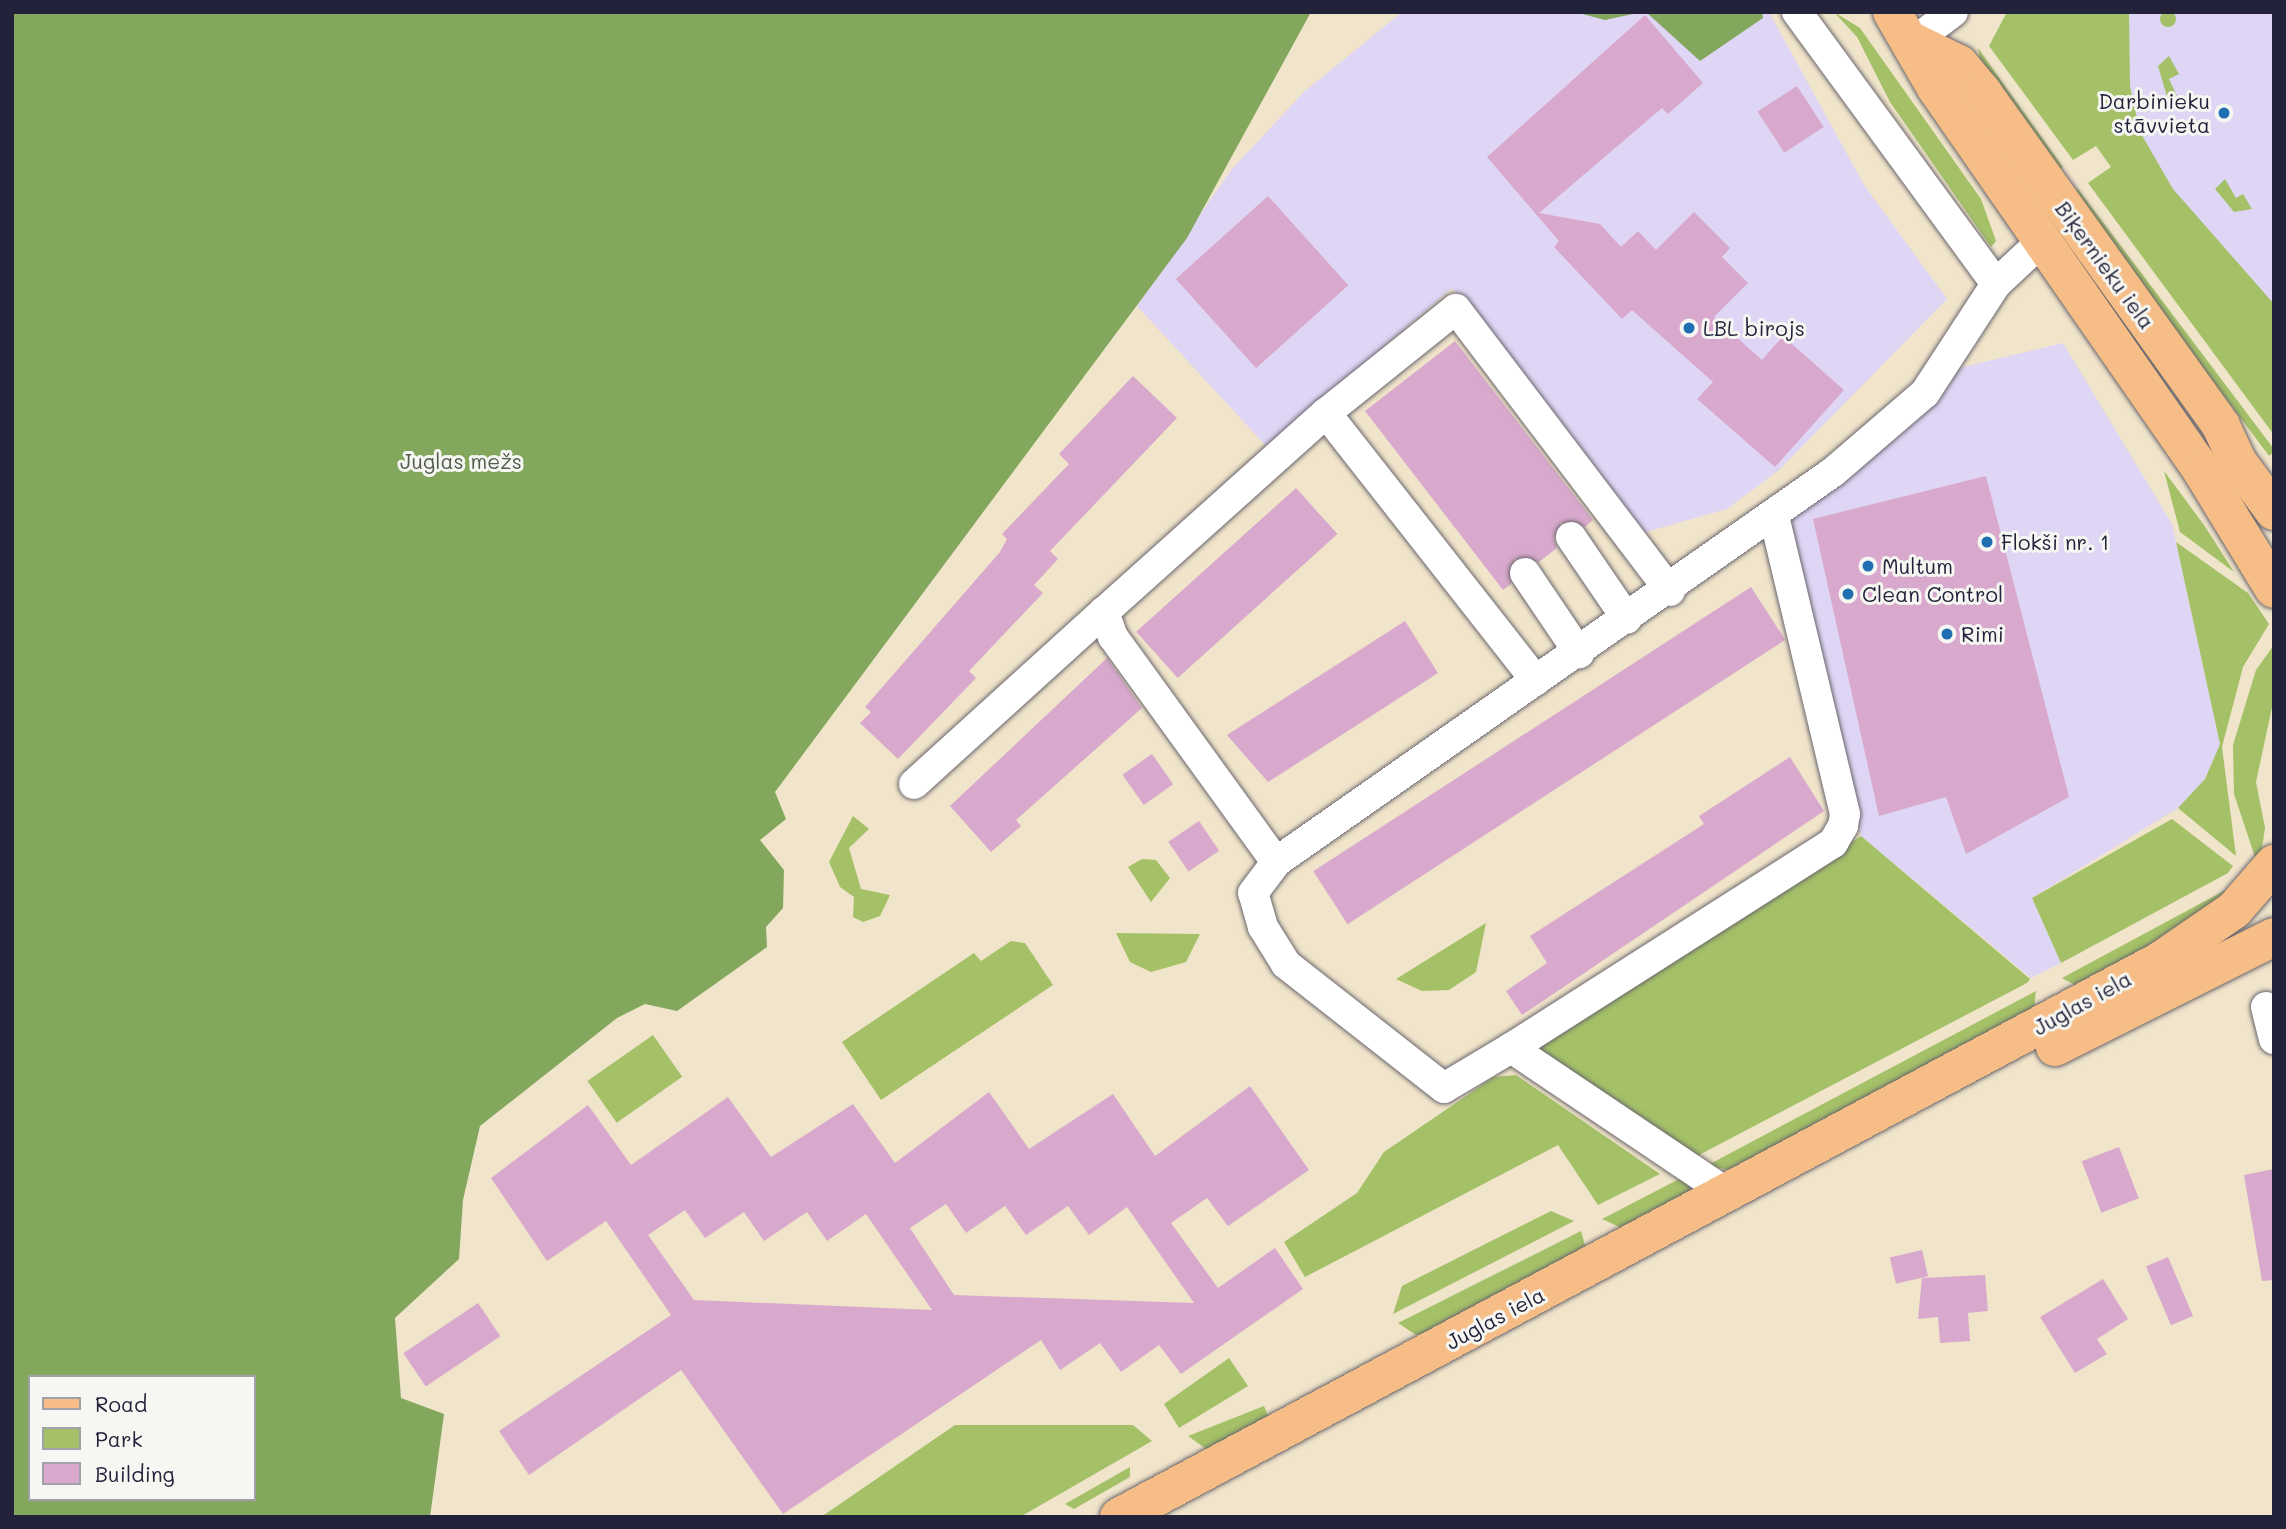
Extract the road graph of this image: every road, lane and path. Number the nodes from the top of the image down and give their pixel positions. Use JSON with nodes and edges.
{"nodes":[{"id":1,"x":1797,"y":12,"type":"edge"},
{"id":2,"x":1953,"y":12,"type":"edge"},
{"id":3,"x":1903,"y":27,"type":"edge"},
{"id":4,"x":2057,"y":229,"type":"junction"},
{"id":5,"x":1996,"y":284,"type":"junction"},
{"id":6,"x":1326,"y":413,"type":"junction"},
{"id":7,"x":2221,"y":426,"type":"junction"},
{"id":8,"x":2202,"y":471,"type":"junction"},
{"id":9,"x":2274,"y":476,"type":"edge"},
{"id":10,"x":2274,"y":511,"type":"edge"},
{"id":11,"x":1774,"y":517,"type":"junction"},
{"id":12,"x":1571,"y":537,"type":"dead end"},
{"id":13,"x":2274,"y":550,"type":"edge"},
{"id":14,"x":1525,"y":573,"type":"dead end"},
{"id":15,"x":2274,"y":589,"type":"edge"},
{"id":16,"x":1670,"y":591,"type":"junction"},
{"id":17,"x":1104,"y":612,"type":"junction"},
{"id":18,"x":1627,"y":619,"type":"junction"},
{"id":19,"x":1579,"y":653,"type":"junction"},
{"id":20,"x":1536,"y":681,"type":"junction"},
{"id":21,"x":914,"y":784,"type":"dead end"},
{"id":22,"x":1276,"y":862,"type":"junction"},
{"id":23,"x":2274,"y":864,"type":"edge"},
{"id":24,"x":2274,"y":913,"type":"edge"},
{"id":25,"x":2274,"y":937,"type":"edge"},
{"id":26,"x":2199,"y":973,"type":"junction"},
{"id":27,"x":2266,"y":1007,"type":"dead end"},
{"id":28,"x":2274,"y":1039,"type":"edge"},
{"id":29,"x":1511,"y":1048,"type":"junction"},
{"id":30,"x":1871,"y":1120,"type":"junction"},
{"id":31,"x":1730,"y":1195,"type":"junction"},
{"id":32,"x":1119,"y":1517,"type":"edge"}],
"edges":[{"from":1,"to":5,"type":"street"},
{"from":2,"to":3,"type":"street"},
{"from":3,"to":4,"type":"main road","name":"Biķernieku iela"},
{"from":4,"to":5,"type":"street"},
{"from":4,"to":7,"type":"main road","name":"Biķernieku iela"},
{"from":4,"to":8,"type":"main road","name":"Biķernieku iela"},
{"from":5,"to":11,"type":"street"},
{"from":6,"to":16,"type":"street"},
{"from":6,"to":17,"type":"street"},
{"from":6,"to":20,"type":"street"},
{"from":7,"to":9,"type":"main road"},
{"from":7,"to":10,"type":"main road","name":"Biķernieku iela"},
{"from":8,"to":13,"type":"main road","name":"Biķernieku iela"},
{"from":8,"to":15,"type":"main road","name":"Biķernieku iela"},
{"from":11,"to":16,"type":"street"},
{"from":11,"to":29,"type":"street"},
{"from":12,"to":18,"type":"street"},
{"from":14,"to":19,"type":"street"},
{"from":16,"to":18,"type":"street"},
{"from":17,"to":21,"type":"street"},
{"from":17,"to":22,"type":"street"},
{"from":18,"to":19,"type":"street"},
{"from":19,"to":20,"type":"street"},
{"from":20,"to":22,"type":"street"},
{"from":22,"to":29,"type":"street"},
{"from":23,"to":30,"type":"main road","name":"Juglas iela"},
{"from":24,"to":26,"type":"main road","name":"Juglas iela"},
{"from":25,"to":26,"type":"main road","name":"Juglas iela"},
{"from":26,"to":30,"type":"main road","name":"Juglas iela"},
{"from":27,"to":28,"type":"street"},
{"from":29,"to":31,"type":"street"},
{"from":30,"to":31,"type":"main road","name":"Juglas iela"},
{"from":31,"to":32,"type":"main road","name":"Juglas iela"}]}
